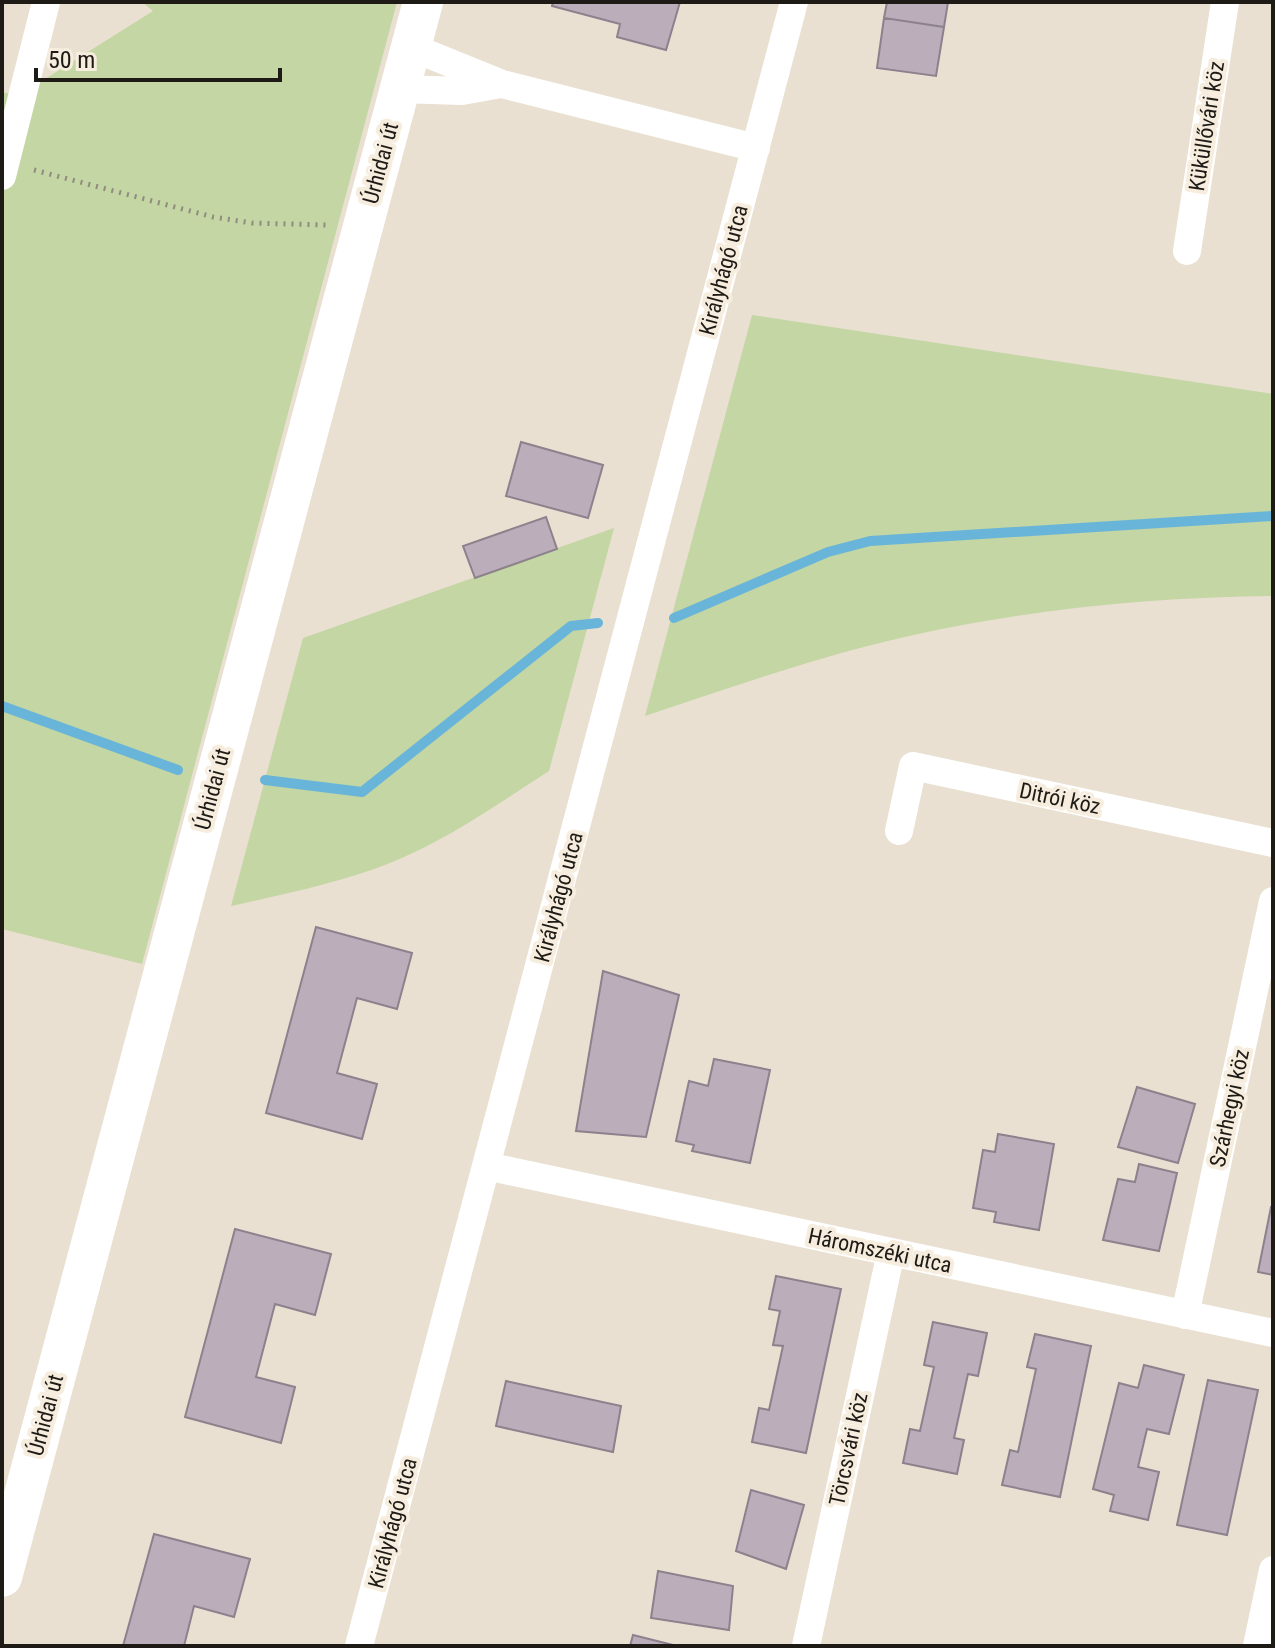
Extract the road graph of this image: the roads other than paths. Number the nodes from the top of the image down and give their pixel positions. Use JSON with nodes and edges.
{"nodes":[{"id":1,"x":46,"y":2,"type":"edge"},
{"id":2,"x":423,"y":2,"type":"edge"},
{"id":3,"x":794,"y":2,"type":"edge"},
{"id":4,"x":1225,"y":2,"type":"edge"},
{"id":5,"x":411,"y":47,"type":"junction"},
{"id":6,"x":502,"y":84,"type":"junction"},
{"id":7,"x":399,"y":89,"type":"junction"},
{"id":8,"x":756,"y":148,"type":"junction"},
{"id":9,"x":4,"y":169,"type":"edge"},
{"id":10,"x":1187,"y":251,"type":"dead end"},
{"id":11,"x":899,"y":831,"type":"dead end"},
{"id":12,"x":1273,"y":843,"type":"edge"},
{"id":13,"x":1273,"y":901,"type":"edge"},
{"id":14,"x":486,"y":1166,"type":"junction"},
{"id":15,"x":891,"y":1252,"type":"junction"},
{"id":16,"x":1185,"y":1315,"type":"junction"},
{"id":17,"x":1273,"y":1333,"type":"edge"},
{"id":18,"x":1273,"y":1570,"type":"edge"},
{"id":19,"x":2,"y":1577,"type":"edge"},
{"id":20,"x":359,"y":1646,"type":"edge"},
{"id":21,"x":806,"y":1646,"type":"edge"},
{"id":22,"x":1257,"y":1646,"type":"edge"}],
"edges":[{"from":1,"to":9,"type":"street"},
{"from":2,"to":5,"type":"main road","name":"Úrhidai út"},
{"from":3,"to":8,"type":"street","name":"Királyhágó utca"},
{"from":4,"to":10,"type":"street","name":"Küküllővári köz"},
{"from":5,"to":6,"type":"street"},
{"from":5,"to":7,"type":"main road","name":"Úrhidai út"},
{"from":6,"to":7,"type":"street"},
{"from":6,"to":8,"type":"street"},
{"from":7,"to":19,"type":"main road","name":"Úrhidai út"},
{"from":8,"to":14,"type":"street","name":"Királyhágó utca"},
{"from":11,"to":12,"type":"street","name":"Ditrói köz"},
{"from":13,"to":16,"type":"street","name":"Szárhegyi köz"},
{"from":14,"to":15,"type":"street","name":"Háromszéki utca"},
{"from":14,"to":20,"type":"street","name":"Királyhágó utca"},
{"from":15,"to":16,"type":"street","name":"Háromszéki utca"},
{"from":15,"to":21,"type":"street","name":"Törcsvári köz"},
{"from":16,"to":17,"type":"street","name":"Háromszéki utca"},
{"from":18,"to":22,"type":"street"}]}
